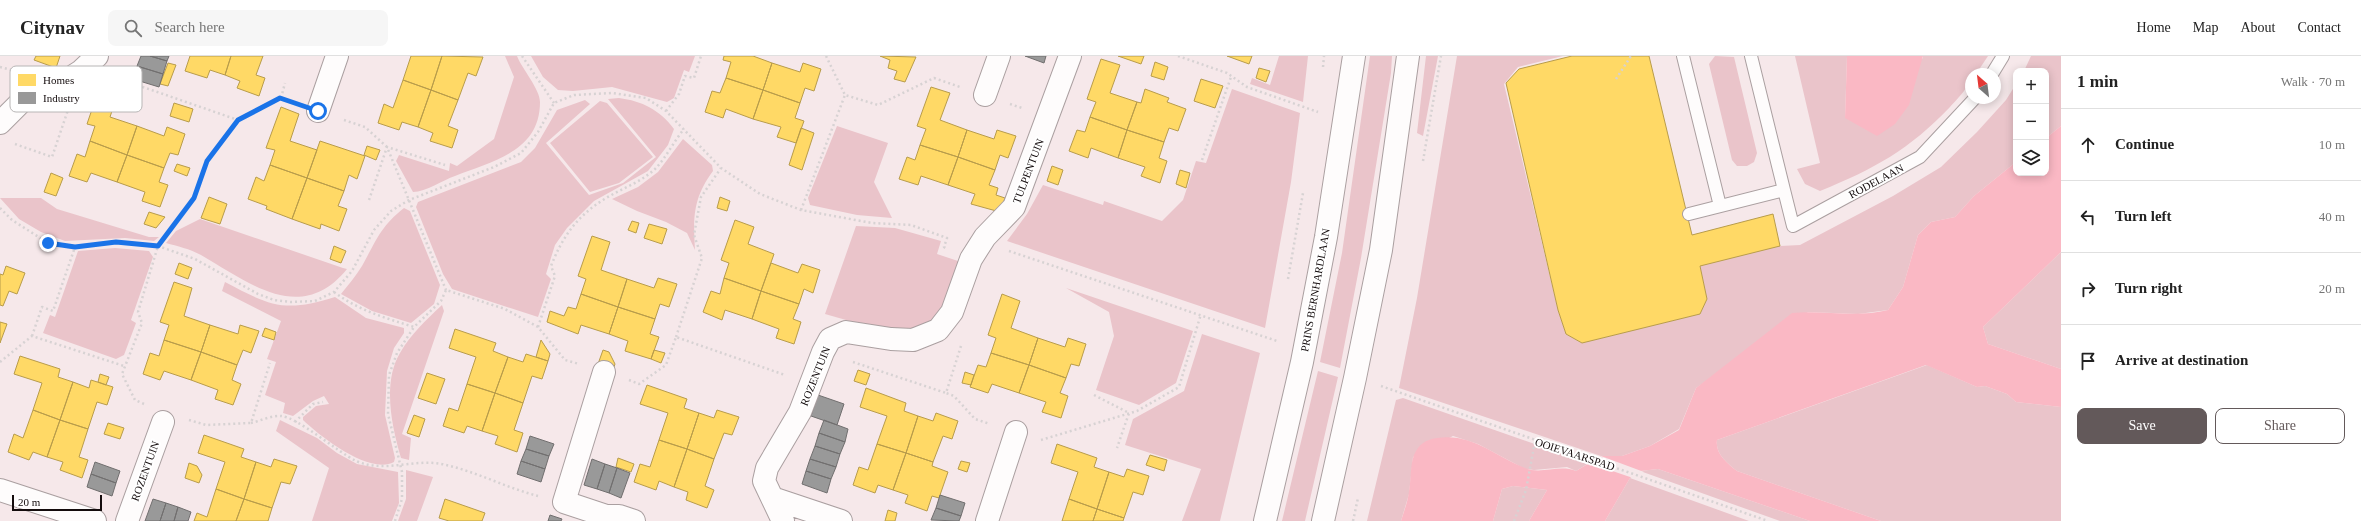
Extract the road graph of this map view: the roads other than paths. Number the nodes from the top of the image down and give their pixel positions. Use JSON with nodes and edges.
{"nodes":[{"id":1,"x":97,"y":56,"type":"edge"},
{"id":2,"x":337,"y":56,"type":"edge"},
{"id":3,"x":999,"y":56,"type":"edge"},
{"id":4,"x":1070,"y":56,"type":"edge"},
{"id":5,"x":1354,"y":56,"type":"edge"},
{"id":6,"x":1408,"y":56,"type":"edge"},
{"id":7,"x":1683,"y":56,"type":"edge"},
{"id":8,"x":1751,"y":56,"type":"edge"},
{"id":9,"x":2003,"y":56,"type":"edge"},
{"id":10,"x":86,"y":66,"type":"edge"},
{"id":11,"x":1996,"y":68,"type":"edge"},
{"id":12,"x":985,"y":95,"type":"road end"},
{"id":13,"x":1969,"y":104,"type":"edge"},
{"id":14,"x":318,"y":111,"type":"road end"},
{"id":15,"x":16,"y":112,"type":"edge"},
{"id":16,"x":4,"y":132,"type":"edge"},
{"id":17,"x":1784,"y":190,"type":"junction"},
{"id":18,"x":1720,"y":206,"type":"junction"},
{"id":19,"x":1689,"y":214,"type":"dead end"},
{"id":20,"x":985,"y":237,"type":"joint"},
{"id":21,"x":604,"y":372,"type":"road end"},
{"id":22,"x":164,"y":417,"type":"road end"},
{"id":23,"x":1016,"y":432,"type":"road end"},
{"id":24,"x":0,"y":490,"type":"edge"},
{"id":25,"x":772,"y":498,"type":"junction"},
{"id":26,"x":606,"y":518,"type":"edge"},
{"id":27,"x":95,"y":521,"type":"edge"},
{"id":28,"x":127,"y":521,"type":"edge"},
{"id":29,"x":634,"y":521,"type":"edge"},
{"id":30,"x":783,"y":521,"type":"edge"},
{"id":31,"x":841,"y":521,"type":"edge"},
{"id":32,"x":987,"y":521,"type":"edge"},
{"id":33,"x":1265,"y":521,"type":"edge"},
{"id":34,"x":1323,"y":521,"type":"edge"}],
"edges":[{"from":1,"to":10,"type":"street"},
{"from":2,"to":14,"type":"street"},
{"from":3,"to":12,"type":"street"},
{"from":4,"to":20,"type":"street","name":"TULPENTUIN"},
{"from":5,"to":33,"type":"street","name":"PRINS BERNHARDLAAN"},
{"from":6,"to":34,"type":"street"},
{"from":7,"to":18,"type":"lane"},
{"from":8,"to":17,"type":"lane","name":"RODELAAN"},
{"from":9,"to":11,"type":"lane"},
{"from":13,"to":17,"type":"lane","name":"RODELAAN"},
{"from":15,"to":16,"type":"street"},
{"from":17,"to":18,"type":"lane"},
{"from":18,"to":19,"type":"lane"},
{"from":20,"to":25,"type":"street","name":"ROZENTUIN"},
{"from":21,"to":26,"type":"street"},
{"from":22,"to":28,"type":"street","name":"ROZENTUIN"},
{"from":23,"to":32,"type":"street"},
{"from":24,"to":27,"type":"street"},
{"from":25,"to":30,"type":"street","name":"ROZENTUIN"},
{"from":25,"to":31,"type":"street"},
{"from":26,"to":29,"type":"street"}]}
